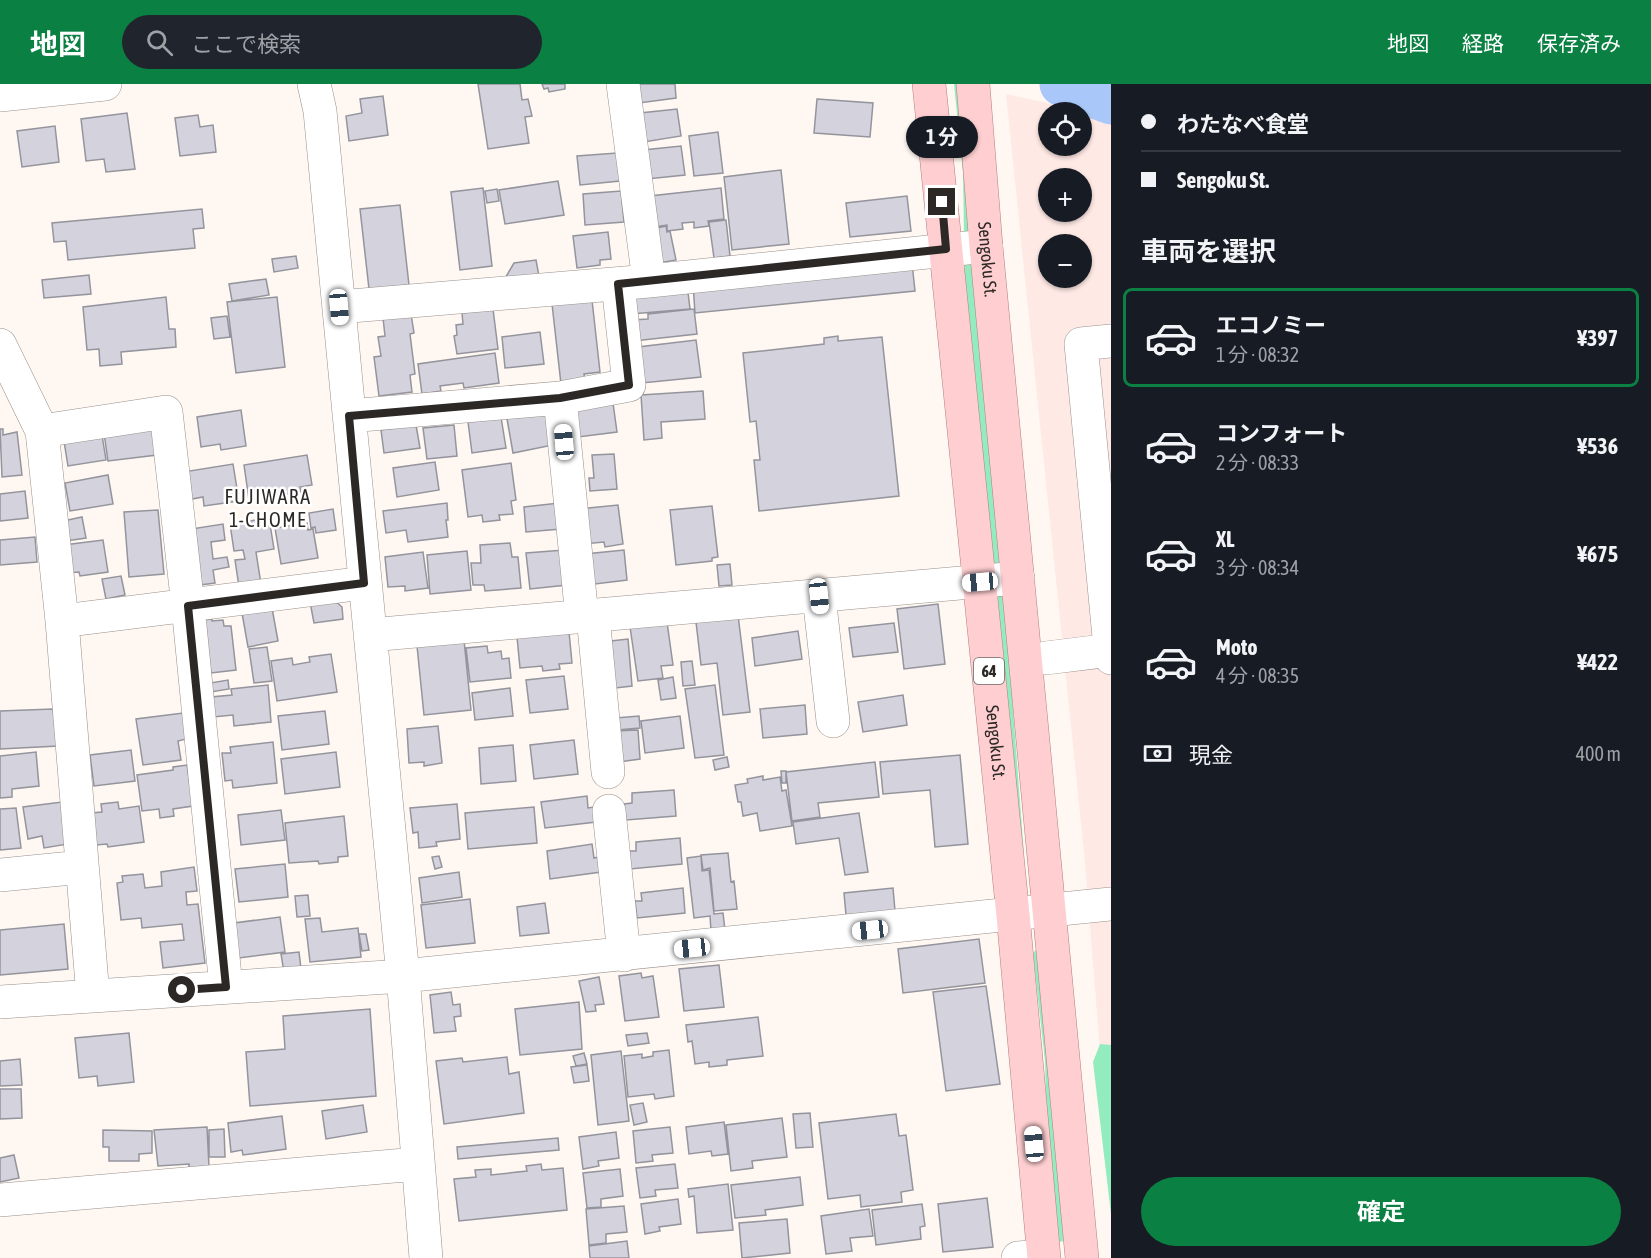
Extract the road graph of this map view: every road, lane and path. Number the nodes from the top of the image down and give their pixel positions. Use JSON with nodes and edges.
{"nodes":[{"id":1,"x":105,"y":84,"type":"edge"},
{"id":2,"x":314,"y":84,"type":"edge"},
{"id":3,"x":623,"y":84,"type":"edge"},
{"id":4,"x":929,"y":84,"type":"edge"},
{"id":5,"x":973,"y":84,"type":"edge"},
{"id":6,"x":0,"y":95,"type":"edge"},
{"id":7,"x":986,"y":246,"type":"junction"},
{"id":8,"x":946,"y":249,"type":"junction"},
{"id":9,"x":633,"y":282,"type":"junction"},
{"id":10,"x":339,"y":307,"type":"junction"},
{"id":11,"x":1111,"y":341,"type":"edge"},
{"id":12,"x":0,"y":345,"type":"edge"},
{"id":13,"x":560,"y":398,"type":"junction"},
{"id":14,"x":349,"y":416,"type":"junction"},
{"id":15,"x":42,"y":430,"type":"junction"},
{"id":16,"x":1018,"y":578,"type":"junction"},
{"id":17,"x":980,"y":582,"type":"junction"},
{"id":18,"x":364,"y":583,"type":"junction"},
{"id":19,"x":819,"y":596,"type":"junction"},
{"id":20,"x":188,"y":606,"type":"junction"},
{"id":21,"x":587,"y":617,"type":"junction"},
{"id":22,"x":62,"y":621,"type":"junction"},
{"id":23,"x":370,"y":635,"type":"junction"},
{"id":24,"x":1111,"y":650,"type":"edge"},
{"id":25,"x":1046,"y":658,"type":"dead end"},
{"id":26,"x":1111,"y":658,"type":"edge"},
{"id":27,"x":833,"y":721,"type":"dead end"},
{"id":28,"x":608,"y":772,"type":"dead end"},
{"id":29,"x":609,"y":811,"type":"dead end"},
{"id":30,"x":82,"y":867,"type":"junction"},
{"id":31,"x":0,"y":875,"type":"edge"},
{"id":32,"x":1111,"y":904,"type":"edge"},
{"id":33,"x":1048,"y":911,"type":"junction"},
{"id":34,"x":1013,"y":915,"type":"junction"},
{"id":35,"x":624,"y":955,"type":"junction"},
{"id":36,"x":403,"y":976,"type":"junction"},
{"id":37,"x":226,"y":987,"type":"junction"},
{"id":38,"x":93,"y":996,"type":"junction"},
{"id":39,"x":0,"y":1002,"type":"edge"},
{"id":40,"x":417,"y":1164,"type":"junction"},
{"id":41,"x":0,"y":1200,"type":"edge"},
{"id":42,"x":1035,"y":1257,"type":"edge"},
{"id":43,"x":426,"y":1258,"type":"edge"},
{"id":44,"x":1082,"y":1258,"type":"edge"}],
"edges":[{"from":1,"to":6,"type":"street"},
{"from":2,"to":10,"type":"street"},
{"from":3,"to":9,"type":"street"},
{"from":4,"to":8,"type":"main road","name":"Sengoku St.","number":"64"},
{"from":5,"to":7,"type":"main road","name":"Sengoku St.","number":"64"},
{"from":7,"to":8,"type":"street"},
{"from":7,"to":16,"type":"main road","name":"Sengoku St.","number":"64"},
{"from":8,"to":9,"type":"street"},
{"from":8,"to":17,"type":"main road","name":"Sengoku St.","number":"64"},
{"from":9,"to":10,"type":"street"},
{"from":9,"to":13,"type":"street"},
{"from":10,"to":14,"type":"street"},
{"from":11,"to":24,"type":"street"},
{"from":12,"to":15,"type":"street"},
{"from":13,"to":14,"type":"street"},
{"from":13,"to":21,"type":"street"},
{"from":14,"to":18,"type":"street"},
{"from":15,"to":20,"type":"street"},
{"from":15,"to":22,"type":"street"},
{"from":16,"to":17,"type":"street"},
{"from":16,"to":33,"type":"main road","name":"Sengoku St.","number":"64"},
{"from":17,"to":19,"type":"street"},
{"from":17,"to":34,"type":"main road","name":"Sengoku St.","number":"64"},
{"from":18,"to":20,"type":"street"},
{"from":18,"to":23,"type":"street"},
{"from":19,"to":21,"type":"street"},
{"from":19,"to":27,"type":"street"},
{"from":20,"to":22,"type":"street"},
{"from":20,"to":37,"type":"street"},
{"from":21,"to":23,"type":"street"},
{"from":21,"to":28,"type":"street"},
{"from":22,"to":30,"type":"street"},
{"from":23,"to":36,"type":"street"},
{"from":24,"to":25,"type":"street"},
{"from":24,"to":26,"type":"street"},
{"from":29,"to":35,"type":"street"},
{"from":30,"to":31,"type":"street"},
{"from":30,"to":38,"type":"street"},
{"from":32,"to":33,"type":"street"},
{"from":33,"to":34,"type":"street"},
{"from":33,"to":44,"type":"main road","name":"Sengoku St.","number":"64"},
{"from":34,"to":35,"type":"street"},
{"from":34,"to":42,"type":"main road","name":"Sengoku St.","number":"64"},
{"from":35,"to":36,"type":"street"},
{"from":36,"to":37,"type":"street"},
{"from":36,"to":40,"type":"street"},
{"from":37,"to":38,"type":"street"},
{"from":38,"to":39,"type":"street"},
{"from":40,"to":41,"type":"street"},
{"from":40,"to":43,"type":"street"}]}
